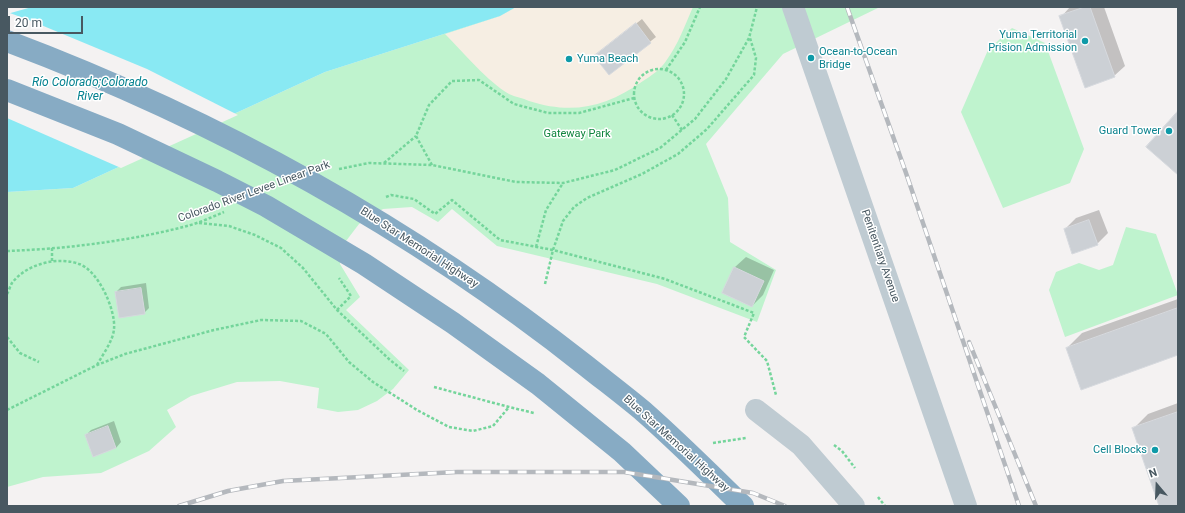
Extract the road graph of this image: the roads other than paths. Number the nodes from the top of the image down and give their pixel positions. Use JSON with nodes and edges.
{"nodes":[{"id":1,"x":793,"y":7,"type":"edge"},
{"id":2,"x":7,"y":41,"type":"edge"},
{"id":3,"x":7,"y":90,"type":"edge"},
{"id":4,"x":756,"y":410,"type":"dead end"},
{"id":5,"x":680,"y":506,"type":"edge"},
{"id":6,"x":743,"y":506,"type":"edge"},
{"id":7,"x":854,"y":506,"type":"edge"},
{"id":8,"x":966,"y":506,"type":"edge"}],
"edges":[{"from":1,"to":8,"type":"street","name":"Penitentiary Avenue"},
{"from":2,"to":6,"type":"highway","name":"Blue Star Memorial Highway"},
{"from":3,"to":5,"type":"highway"},
{"from":4,"to":7,"type":"street"}]}
